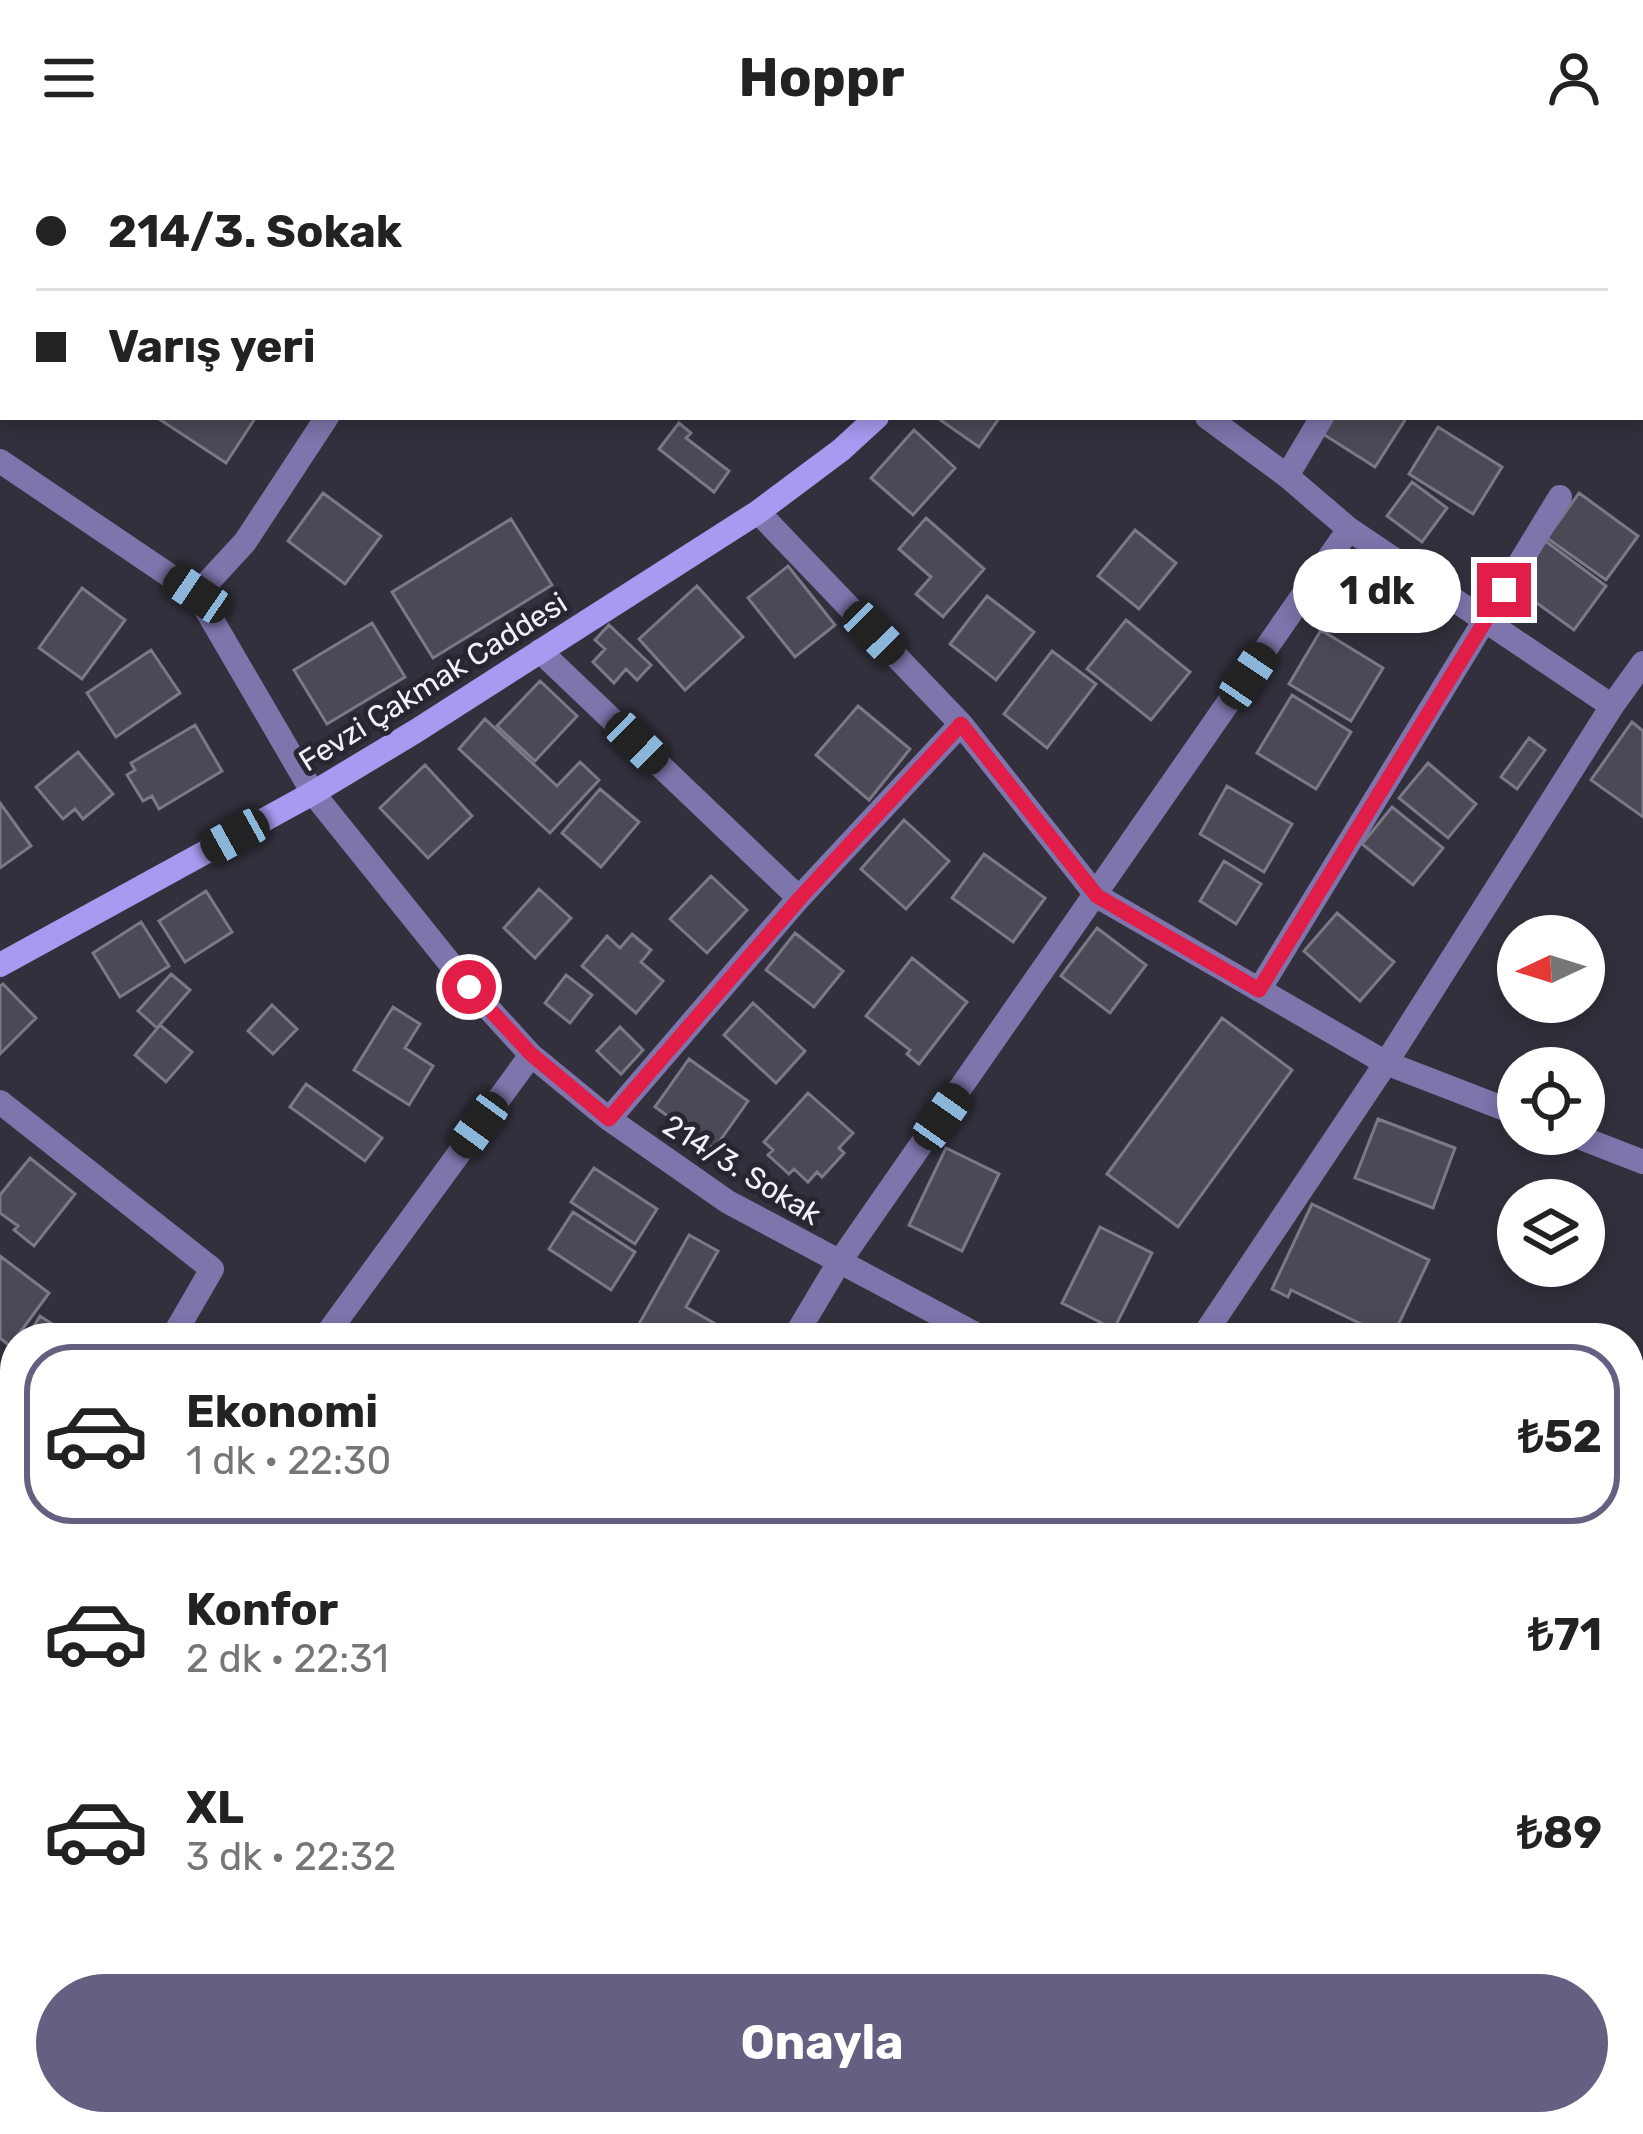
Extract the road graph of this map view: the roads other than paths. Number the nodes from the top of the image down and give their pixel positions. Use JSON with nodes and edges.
{"nodes":[{"id":1,"x":325,"y":420,"type":"edge"},
{"id":2,"x":874,"y":420,"type":"edge"},
{"id":3,"x":1211,"y":420,"type":"edge"},
{"id":4,"x":1320,"y":420,"type":"edge"},
{"id":5,"x":0,"y":461,"type":"edge"},
{"id":6,"x":1287,"y":476,"type":"junction"},
{"id":7,"x":1560,"y":497,"type":"dead end"},
{"id":8,"x":758,"y":512,"type":"junction"},
{"id":9,"x":1349,"y":529,"type":"junction"},
{"id":10,"x":197,"y":594,"type":"junction"},
{"id":11,"x":1485,"y":621,"type":"junction"},
{"id":12,"x":540,"y":651,"type":"junction"},
{"id":13,"x":1643,"y":663,"type":"edge"},
{"id":14,"x":1612,"y":706,"type":"junction"},
{"id":15,"x":961,"y":724,"type":"junction"},
{"id":16,"x":313,"y":793,"type":"junction"},
{"id":17,"x":1097,"y":896,"type":"junction"},
{"id":18,"x":800,"y":898,"type":"junction"},
{"id":19,"x":0,"y":965,"type":"edge"},
{"id":20,"x":1259,"y":990,"type":"junction"},
{"id":21,"x":531,"y":1054,"type":"junction"},
{"id":22,"x":1386,"y":1063,"type":"junction"},
{"id":23,"x":0,"y":1102,"type":"edge"},
{"id":24,"x":1497,"y":1106,"type":"edge"},
{"id":25,"x":609,"y":1119,"type":"junction"},
{"id":26,"x":1605,"y":1147,"type":"edge"},
{"id":27,"x":1643,"y":1162,"type":"edge"},
{"id":28,"x":838,"y":1264,"type":"junction"},
{"id":29,"x":181,"y":1323,"type":"edge"},
{"id":30,"x":335,"y":1323,"type":"edge"},
{"id":31,"x":803,"y":1323,"type":"edge"},
{"id":32,"x":953,"y":1323,"type":"edge"},
{"id":33,"x":1212,"y":1323,"type":"edge"}],
"edges":[{"from":1,"to":10,"type":"street"},
{"from":2,"to":8,"type":"main road","name":"Fevzi Çakmak Caddesi"},
{"from":3,"to":6,"type":"street"},
{"from":4,"to":6,"type":"street"},
{"from":5,"to":10,"type":"street"},
{"from":6,"to":9,"type":"street"},
{"from":7,"to":11,"type":"street"},
{"from":8,"to":12,"type":"main road","name":"Fevzi Çakmak Caddesi"},
{"from":8,"to":15,"type":"street"},
{"from":9,"to":11,"type":"street"},
{"from":9,"to":17,"type":"street"},
{"from":10,"to":16,"type":"street","name":"214/3. Sokak"},
{"from":11,"to":14,"type":"street"},
{"from":11,"to":20,"type":"street"},
{"from":12,"to":16,"type":"main road","name":"Fevzi Çakmak Caddesi"},
{"from":12,"to":18,"type":"street"},
{"from":13,"to":14,"type":"street"},
{"from":14,"to":22,"type":"street"},
{"from":15,"to":17,"type":"street"},
{"from":15,"to":18,"type":"street"},
{"from":16,"to":19,"type":"main road","name":"Fevzi Çakmak Caddesi"},
{"from":16,"to":21,"type":"street","name":"214/3. Sokak"},
{"from":17,"to":20,"type":"street"},
{"from":17,"to":28,"type":"street"},
{"from":18,"to":25,"type":"street"},
{"from":20,"to":22,"type":"street"},
{"from":21,"to":25,"type":"street","name":"214/3. Sokak"},
{"from":21,"to":30,"type":"street"},
{"from":22,"to":24,"type":"street"},
{"from":22,"to":33,"type":"street"},
{"from":23,"to":29,"type":"street"},
{"from":25,"to":28,"type":"street","name":"214/3. Sokak"},
{"from":26,"to":27,"type":"street"},
{"from":28,"to":31,"type":"street"},
{"from":28,"to":32,"type":"street","name":"214/3. Sokak"}]}
